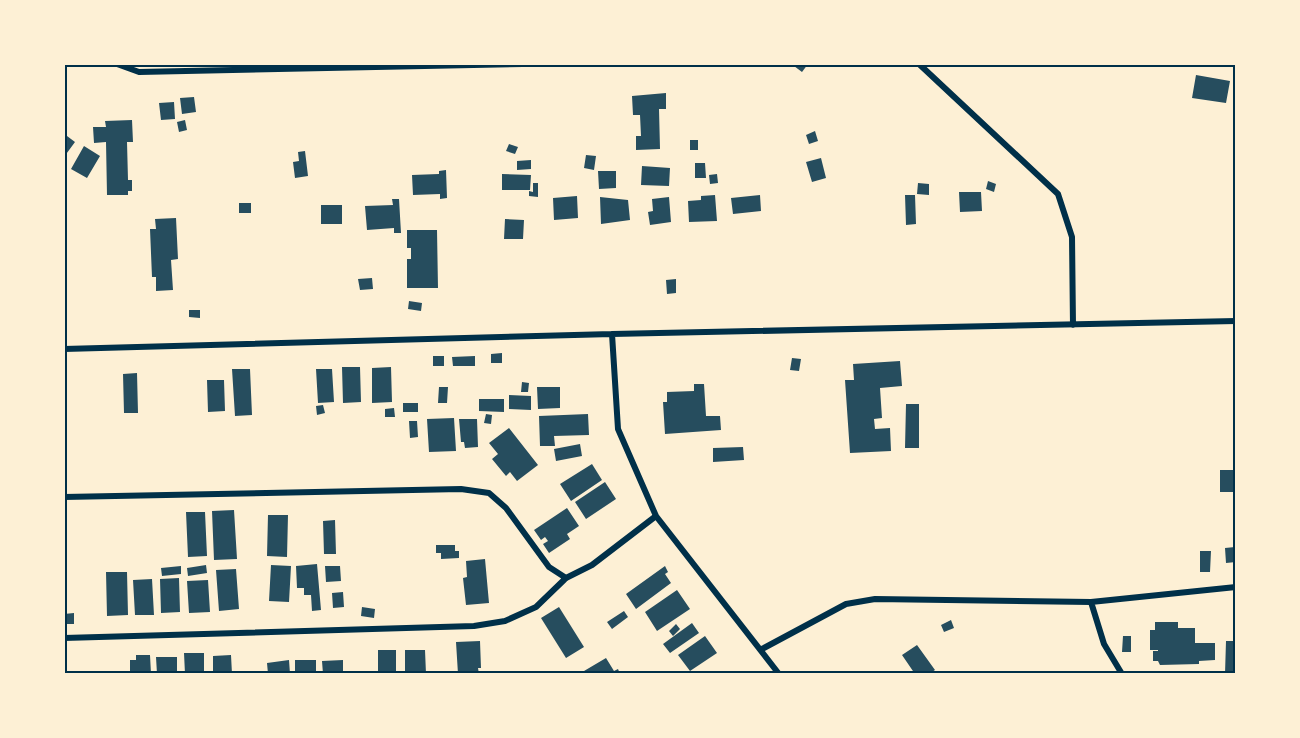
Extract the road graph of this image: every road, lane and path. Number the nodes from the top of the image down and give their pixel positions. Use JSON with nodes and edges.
{"nodes":[{"id":1,"x":117,"y":64,"type":"edge"},
{"id":2,"x":523,"y":64,"type":"edge"},
{"id":3,"x":919,"y":64,"type":"edge"},
{"id":4,"x":1236,"y":321,"type":"edge"},
{"id":5,"x":1074,"y":325,"type":"junction"},
{"id":6,"x":612,"y":334,"type":"junction"},
{"id":7,"x":64,"y":349,"type":"edge"},
{"id":8,"x":64,"y":496,"type":"edge"},
{"id":9,"x":656,"y":516,"type":"junction"},
{"id":10,"x":566,"y":578,"type":"junction"},
{"id":11,"x":1236,"y":587,"type":"edge"},
{"id":12,"x":1092,"y":602,"type":"junction"},
{"id":13,"x":64,"y":638,"type":"edge"},
{"id":14,"x":762,"y":650,"type":"junction"},
{"id":15,"x":779,"y":674,"type":"edge"},
{"id":16,"x":1122,"y":674,"type":"edge"}],
"edges":[{"from":1,"to":2,"type":"street"},
{"from":3,"to":5,"type":"street"},
{"from":4,"to":5,"type":"street"},
{"from":5,"to":6,"type":"street"},
{"from":6,"to":7,"type":"street"},
{"from":6,"to":9,"type":"street"},
{"from":8,"to":10,"type":"street"},
{"from":9,"to":10,"type":"street"},
{"from":9,"to":14,"type":"street"},
{"from":10,"to":13,"type":"street"},
{"from":11,"to":12,"type":"street"},
{"from":12,"to":14,"type":"street"},
{"from":12,"to":16,"type":"street"},
{"from":14,"to":15,"type":"street"}]}
